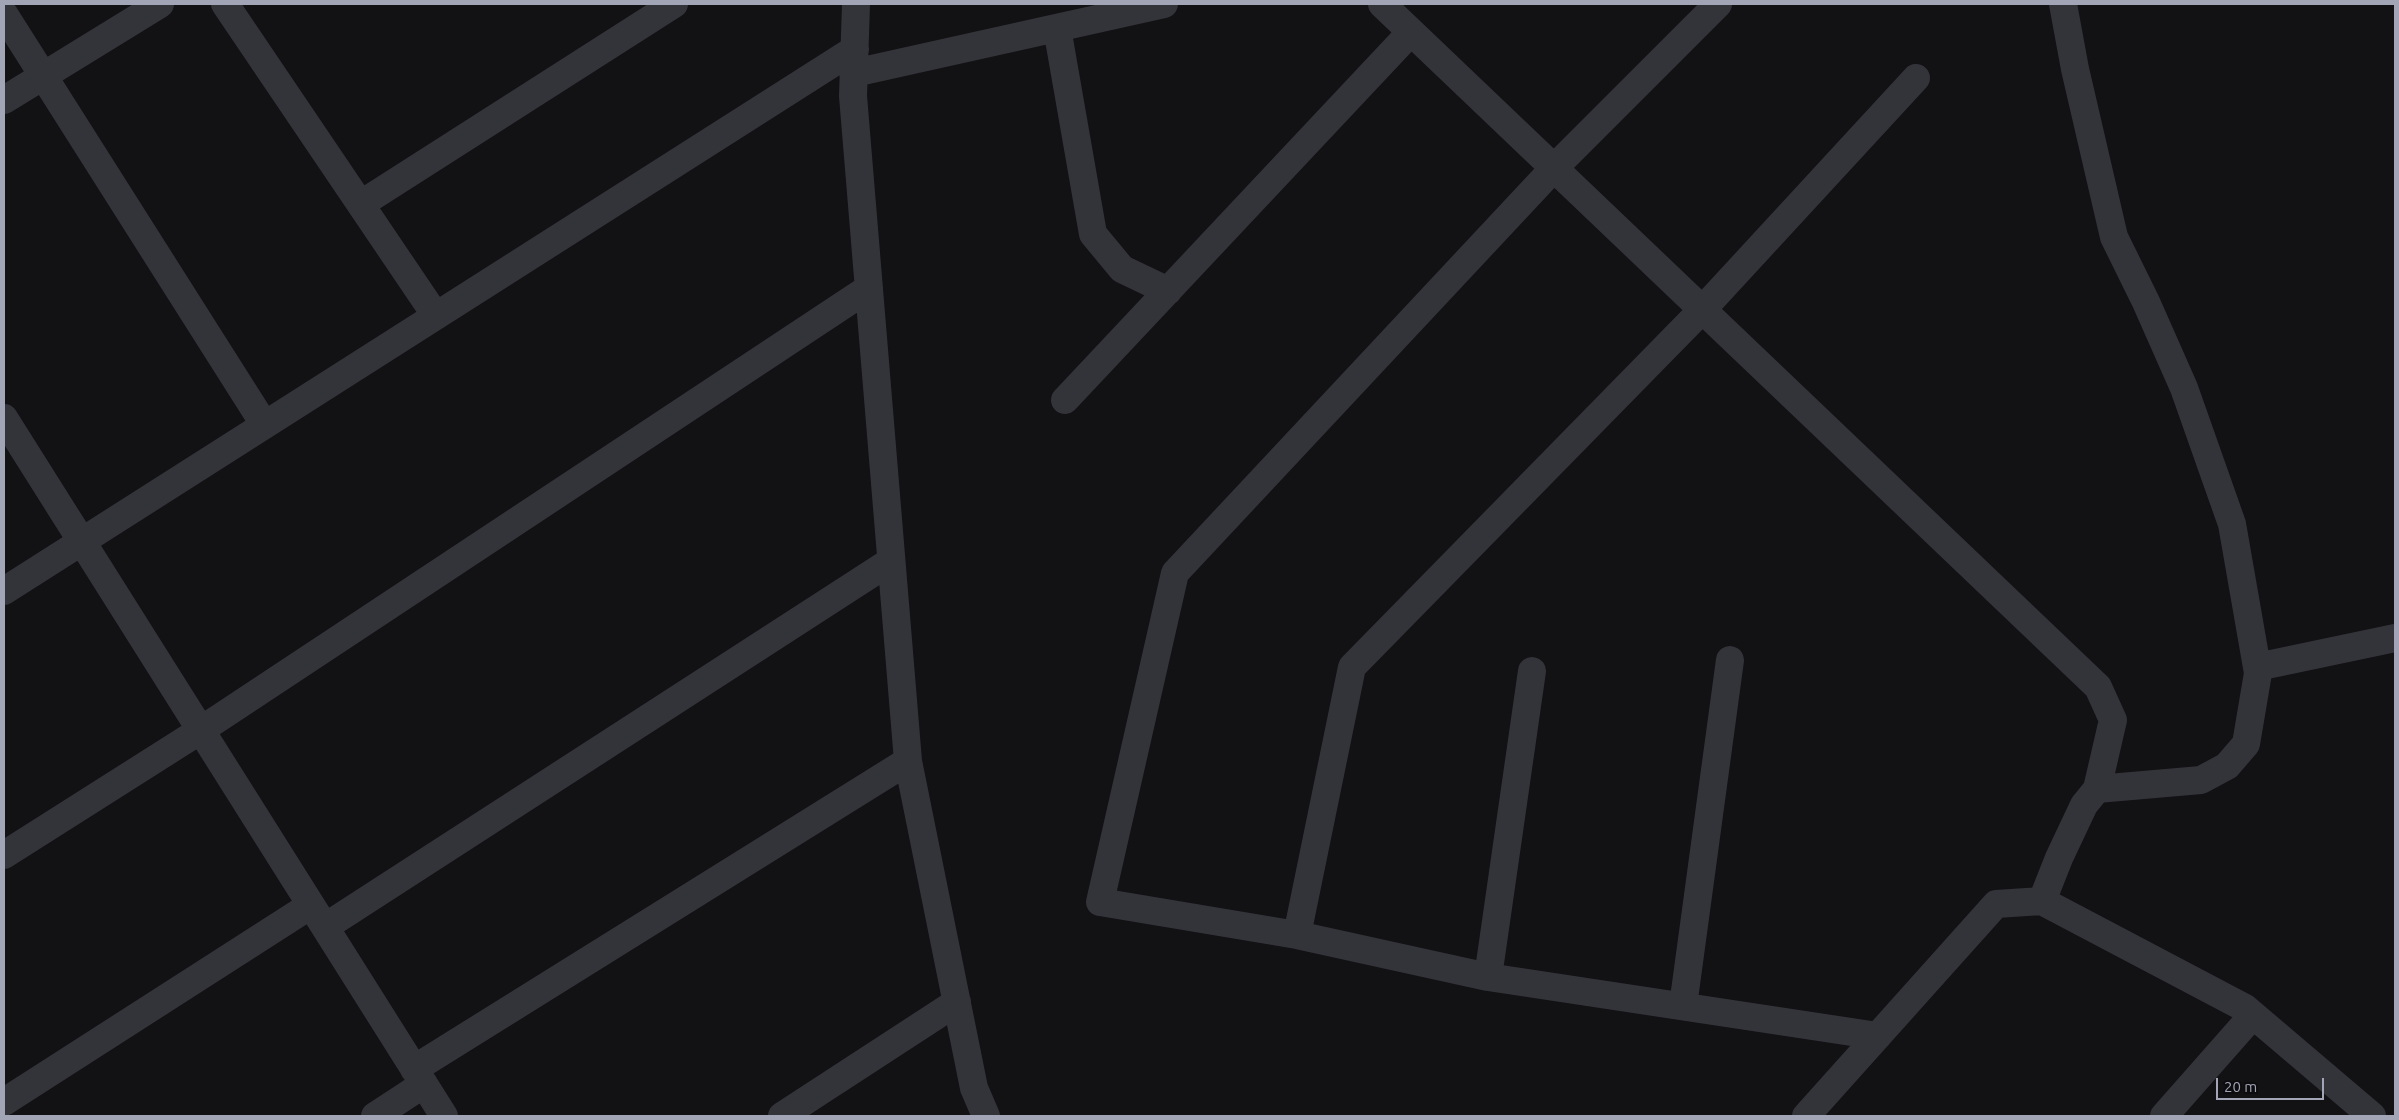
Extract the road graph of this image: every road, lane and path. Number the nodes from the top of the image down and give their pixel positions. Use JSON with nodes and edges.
{"nodes":[{"id":1,"x":160,"y":4,"type":"edge"},
{"id":2,"x":226,"y":4,"type":"edge"},
{"id":3,"x":674,"y":4,"type":"edge"},
{"id":4,"x":856,"y":4,"type":"edge"},
{"id":5,"x":1164,"y":4,"type":"edge"},
{"id":6,"x":1382,"y":4,"type":"edge"},
{"id":7,"x":2063,"y":4,"type":"edge"},
{"id":8,"x":1705,"y":8,"type":"edge"},
{"id":9,"x":4,"y":14,"type":"edge"},
{"id":10,"x":1057,"y":28,"type":"junction"},
{"id":11,"x":1411,"y":32,"type":"junction"},
{"id":12,"x":854,"y":61,"type":"junction"},
{"id":13,"x":44,"y":75,"type":"junction"},
{"id":14,"x":1916,"y":78,"type":"dead end"},
{"id":15,"x":4,"y":100,"type":"edge"},
{"id":16,"x":1554,"y":168,"type":"junction"},
{"id":17,"x":361,"y":204,"type":"junction"},
{"id":18,"x":869,"y":288,"type":"junction"},
{"id":19,"x":1168,"y":291,"type":"junction"},
{"id":20,"x":1702,"y":310,"type":"junction"},
{"id":21,"x":436,"y":316,"type":"junction"},
{"id":22,"x":1065,"y":400,"type":"dead end"},
{"id":23,"x":4,"y":418,"type":"edge"},
{"id":24,"x":264,"y":424,"type":"junction"},
{"id":25,"x":81,"y":541,"type":"junction"},
{"id":26,"x":891,"y":561,"type":"junction"},
{"id":27,"x":4,"y":591,"type":"edge"},
{"id":28,"x":2395,"y":638,"type":"edge"},
{"id":29,"x":1730,"y":660,"type":"dead end"},
{"id":30,"x":2257,"y":667,"type":"junction"},
{"id":31,"x":1532,"y":671,"type":"dead end"},
{"id":32,"x":201,"y":730,"type":"junction"},
{"id":33,"x":908,"y":761,"type":"junction"},
{"id":34,"x":2097,"y":790,"type":"junction"},
{"id":35,"x":4,"y":855,"type":"edge"},
{"id":36,"x":2042,"y":901,"type":"junction"},
{"id":37,"x":318,"y":916,"type":"junction"},
{"id":38,"x":1297,"y":935,"type":"junction"},
{"id":39,"x":1488,"y":977,"type":"junction"},
{"id":40,"x":957,"y":1002,"type":"junction"},
{"id":41,"x":1683,"y":1006,"type":"junction"},
{"id":42,"x":2253,"y":1015,"type":"junction"},
{"id":43,"x":1878,"y":1036,"type":"junction"},
{"id":44,"x":419,"y":1077,"type":"junction"},
{"id":45,"x":4,"y":1102,"type":"edge"},
{"id":46,"x":375,"y":1116,"type":"edge"},
{"id":47,"x":444,"y":1116,"type":"edge"},
{"id":48,"x":782,"y":1116,"type":"edge"},
{"id":49,"x":986,"y":1116,"type":"edge"},
{"id":50,"x":1806,"y":1116,"type":"edge"},
{"id":51,"x":2164,"y":1116,"type":"edge"},
{"id":52,"x":2372,"y":1116,"type":"edge"}],
"edges":[{"from":1,"to":13,"type":"street"},
{"from":2,"to":17,"type":"street"},
{"from":3,"to":17,"type":"street"},
{"from":4,"to":12,"type":"street"},
{"from":5,"to":10,"type":"street"},
{"from":6,"to":11,"type":"street"},
{"from":7,"to":30,"type":"street"},
{"from":8,"to":16,"type":"street"},
{"from":9,"to":13,"type":"street"},
{"from":10,"to":12,"type":"street"},
{"from":10,"to":19,"type":"street"},
{"from":11,"to":16,"type":"street"},
{"from":11,"to":19,"type":"street"},
{"from":12,"to":18,"type":"street"},
{"from":12,"to":21,"type":"street"},
{"from":13,"to":15,"type":"street"},
{"from":13,"to":24,"type":"street"},
{"from":14,"to":20,"type":"street"},
{"from":16,"to":20,"type":"street"},
{"from":16,"to":38,"type":"street"},
{"from":17,"to":21,"type":"street"},
{"from":18,"to":26,"type":"street"},
{"from":18,"to":32,"type":"street"},
{"from":19,"to":22,"type":"street"},
{"from":20,"to":34,"type":"street"},
{"from":20,"to":38,"type":"street"},
{"from":21,"to":24,"type":"street"},
{"from":23,"to":25,"type":"street"},
{"from":24,"to":25,"type":"street"},
{"from":25,"to":27,"type":"street"},
{"from":25,"to":32,"type":"street"},
{"from":26,"to":33,"type":"street"},
{"from":26,"to":37,"type":"street"},
{"from":28,"to":30,"type":"street"},
{"from":29,"to":41,"type":"street"},
{"from":30,"to":34,"type":"street"},
{"from":31,"to":39,"type":"street"},
{"from":32,"to":35,"type":"street"},
{"from":32,"to":37,"type":"street"},
{"from":33,"to":40,"type":"street"},
{"from":33,"to":44,"type":"street"},
{"from":34,"to":36,"type":"street"},
{"from":36,"to":42,"type":"street"},
{"from":36,"to":43,"type":"street"},
{"from":37,"to":44,"type":"street"},
{"from":37,"to":45,"type":"street"},
{"from":38,"to":39,"type":"street"},
{"from":39,"to":41,"type":"street"},
{"from":40,"to":48,"type":"street"},
{"from":40,"to":49,"type":"street"},
{"from":41,"to":43,"type":"street"},
{"from":42,"to":51,"type":"street"},
{"from":42,"to":52,"type":"street"},
{"from":43,"to":50,"type":"street"},
{"from":44,"to":46,"type":"street"},
{"from":44,"to":47,"type":"street"}]}
